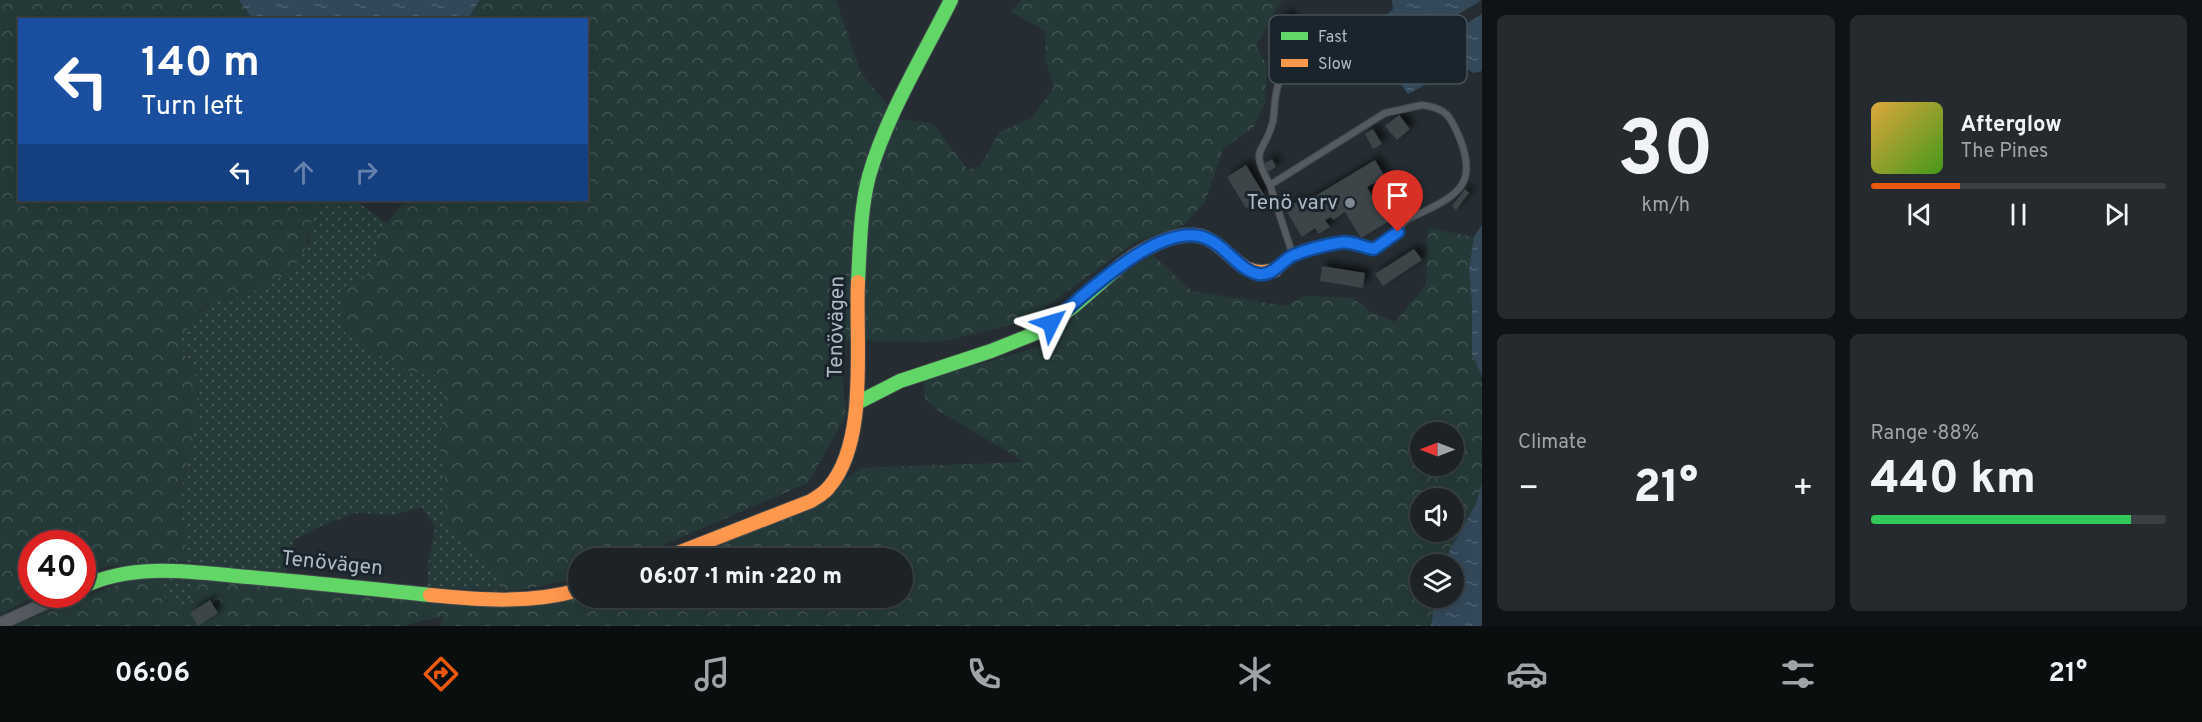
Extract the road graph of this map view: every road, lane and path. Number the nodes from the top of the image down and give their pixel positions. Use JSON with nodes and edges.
{"nodes":[{"id":1,"x":951,"y":0,"type":"edge"},
{"id":2,"x":1279,"y":84,"type":"edge"},
{"id":3,"x":1270,"y":185,"type":"junction"},
{"id":4,"x":1293,"y":256,"type":"junction"},
{"id":5,"x":1275,"y":270,"type":"joint"},
{"id":6,"x":857,"y":403,"type":"junction"},
{"id":7,"x":691,"y":548,"type":"edge"},
{"id":8,"x":96,"y":580,"type":"edge"},
{"id":9,"x":568,"y":592,"type":"edge"},
{"id":10,"x":35,"y":608,"type":"edge"},
{"id":11,"x":0,"y":624,"type":"edge"}],
"edges":[{"from":1,"to":6,"type":"street","name":"Tenövägen"},
{"from":2,"to":3,"type":"lane"},
{"from":3,"to":4,"type":"lane"},
{"from":3,"to":4,"type":"lane"},
{"from":4,"to":5,"type":"lane"},
{"from":5,"to":6,"type":"street"},
{"from":6,"to":7,"type":"street","name":"Tenövägen"},
{"from":8,"to":9,"type":"street","name":"Tenövägen"},
{"from":10,"to":11,"type":"street"}]}
